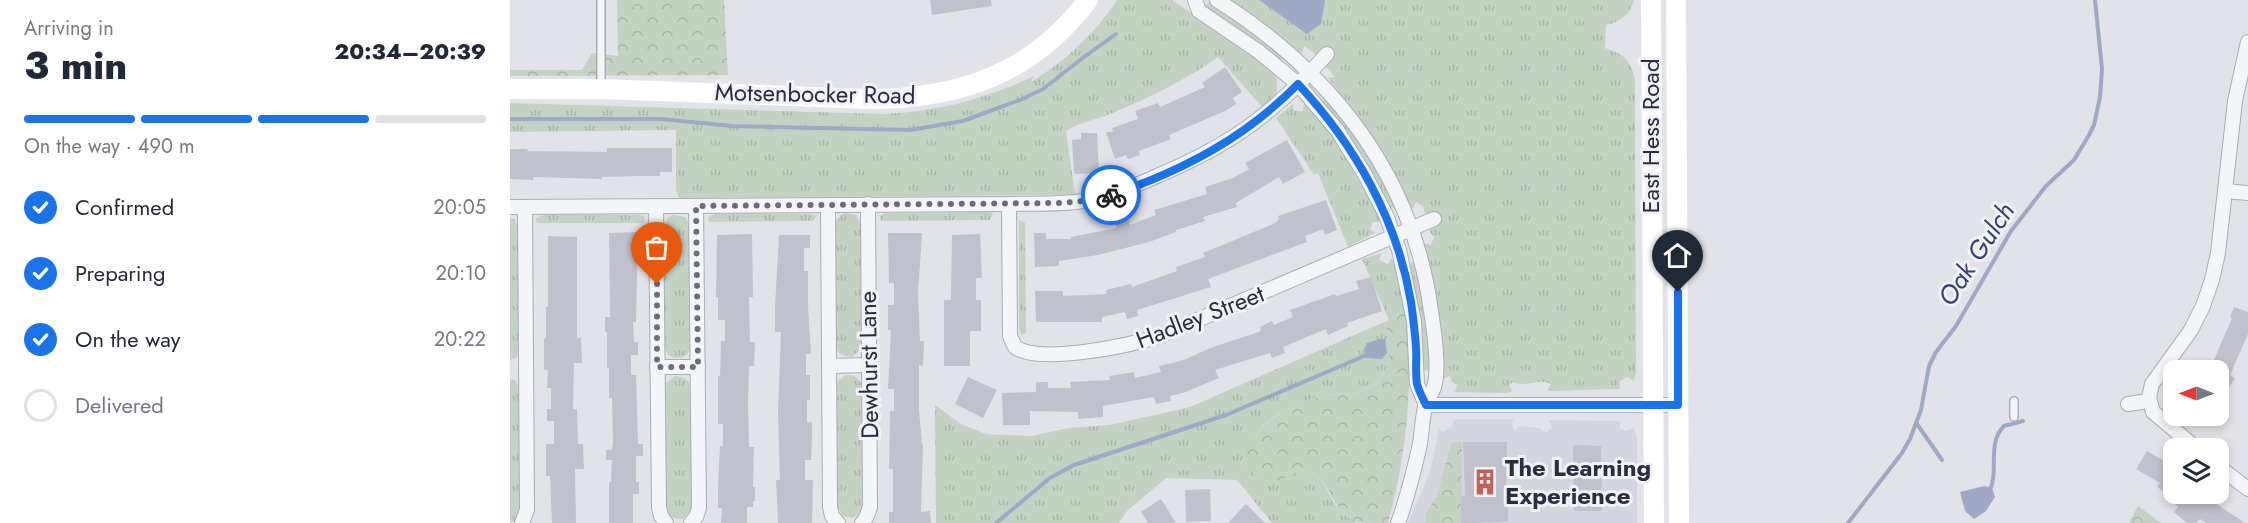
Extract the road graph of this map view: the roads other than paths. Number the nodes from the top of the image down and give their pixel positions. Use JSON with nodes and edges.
{"nodes":[{"id":1,"x":601,"y":0,"type":"edge"},
{"id":2,"x":1088,"y":0,"type":"edge"},
{"id":3,"x":1195,"y":0,"type":"edge"},
{"id":4,"x":1217,"y":0,"type":"edge"},
{"id":5,"x":1651,"y":0,"type":"edge"},
{"id":6,"x":1676,"y":0,"type":"edge"},
{"id":7,"x":2248,"y":42,"type":"edge"},
{"id":8,"x":1327,"y":54,"type":"dead end"},
{"id":9,"x":1311,"y":72,"type":"junction"},
{"id":10,"x":1298,"y":84,"type":"junction"},
{"id":11,"x":510,"y":89,"type":"edge"},
{"id":12,"x":601,"y":89,"type":"junction"},
{"id":13,"x":2225,"y":191,"type":"junction"},
{"id":14,"x":2248,"y":193,"type":"edge"},
{"id":15,"x":828,"y":204,"type":"junction"},
{"id":16,"x":868,"y":204,"type":"junction"},
{"id":17,"x":1009,"y":204,"type":"junction"},
{"id":18,"x":656,"y":206,"type":"junction"},
{"id":19,"x":696,"y":206,"type":"junction"},
{"id":20,"x":510,"y":207,"type":"edge"},
{"id":21,"x":525,"y":207,"type":"junction"},
{"id":22,"x":1434,"y":219,"type":"dead end"},
{"id":23,"x":1411,"y":229,"type":"junction"},
{"id":24,"x":1394,"y":236,"type":"junction"},
{"id":25,"x":869,"y":365,"type":"junction"},
{"id":26,"x":829,"y":366,"type":"junction"},
{"id":27,"x":657,"y":367,"type":"junction"},
{"id":28,"x":698,"y":367,"type":"junction"},
{"id":29,"x":510,"y":368,"type":"edge"},
{"id":30,"x":525,"y":368,"type":"junction"},
{"id":31,"x":2014,"y":401,"type":"dead end"},
{"id":32,"x":2149,"y":401,"type":"junction"},
{"id":33,"x":2128,"y":404,"type":"dead end"},
{"id":34,"x":1426,"y":405,"type":"junction"},
{"id":35,"x":1654,"y":405,"type":"junction"},
{"id":36,"x":1678,"y":405,"type":"junction"},
{"id":37,"x":2014,"y":417,"type":"dead end"},
{"id":38,"x":2184,"y":438,"type":"edge"},
{"id":39,"x":2229,"y":474,"type":"edge"},
{"id":40,"x":2248,"y":489,"type":"edge"},
{"id":41,"x":522,"y":523,"type":"edge"},
{"id":42,"x":666,"y":523,"type":"edge"},
{"id":43,"x":691,"y":523,"type":"edge"},
{"id":44,"x":838,"y":523,"type":"edge"},
{"id":45,"x":862,"y":523,"type":"edge"},
{"id":46,"x":1398,"y":523,"type":"edge"},
{"id":47,"x":1654,"y":523,"type":"edge"},
{"id":48,"x":1679,"y":523,"type":"edge"}],
"edges":[{"from":1,"to":12,"type":"lane"},
{"from":2,"to":12,"type":"main road","name":"Motsenbocker Road"},
{"from":3,"to":10,"type":"street"},
{"from":4,"to":9,"type":"street"},
{"from":5,"to":35,"type":"main road","name":"East Hess Road"},
{"from":6,"to":36,"type":"main road","name":"East Hess Road"},
{"from":7,"to":13,"type":"street"},
{"from":8,"to":9,"type":"street"},
{"from":9,"to":10,"type":"street"},
{"from":9,"to":23,"type":"street"},
{"from":10,"to":17,"type":"street"},
{"from":10,"to":24,"type":"street"},
{"from":11,"to":12,"type":"main road","name":"Motsenbocker Road"},
{"from":13,"to":14,"type":"street"},
{"from":13,"to":32,"type":"street"},
{"from":15,"to":16,"type":"street"},
{"from":15,"to":19,"type":"street"},
{"from":15,"to":26,"type":"street","name":"Dewhurst Lane"},
{"from":16,"to":17,"type":"street"},
{"from":16,"to":25,"type":"street","name":"Dewhurst Lane"},
{"from":17,"to":24,"type":"street","name":"Hadley Street"},
{"from":18,"to":19,"type":"street"},
{"from":18,"to":21,"type":"street"},
{"from":18,"to":27,"type":"street"},
{"from":19,"to":28,"type":"street"},
{"from":20,"to":21,"type":"street"},
{"from":21,"to":30,"type":"street"},
{"from":22,"to":23,"type":"street","name":"Hadley Street"},
{"from":23,"to":24,"type":"street","name":"Hadley Street"},
{"from":23,"to":34,"type":"street"},
{"from":24,"to":34,"type":"street"},
{"from":25,"to":26,"type":"street"},
{"from":25,"to":45,"type":"street","name":"Dewhurst Lane"},
{"from":26,"to":44,"type":"street","name":"Dewhurst Lane"},
{"from":27,"to":28,"type":"street"},
{"from":27,"to":42,"type":"street"},
{"from":28,"to":43,"type":"street"},
{"from":29,"to":30,"type":"street"},
{"from":30,"to":41,"type":"street"},
{"from":31,"to":37,"type":"lane"},
{"from":32,"to":33,"type":"street"},
{"from":32,"to":38,"type":"street"},
{"from":34,"to":35,"type":"street"},
{"from":34,"to":46,"type":"street"},
{"from":35,"to":36,"type":"street"},
{"from":35,"to":47,"type":"main road","name":"East Hess Road"},
{"from":36,"to":48,"type":"main road","name":"East Hess Road"},
{"from":39,"to":40,"type":"street"}]}
